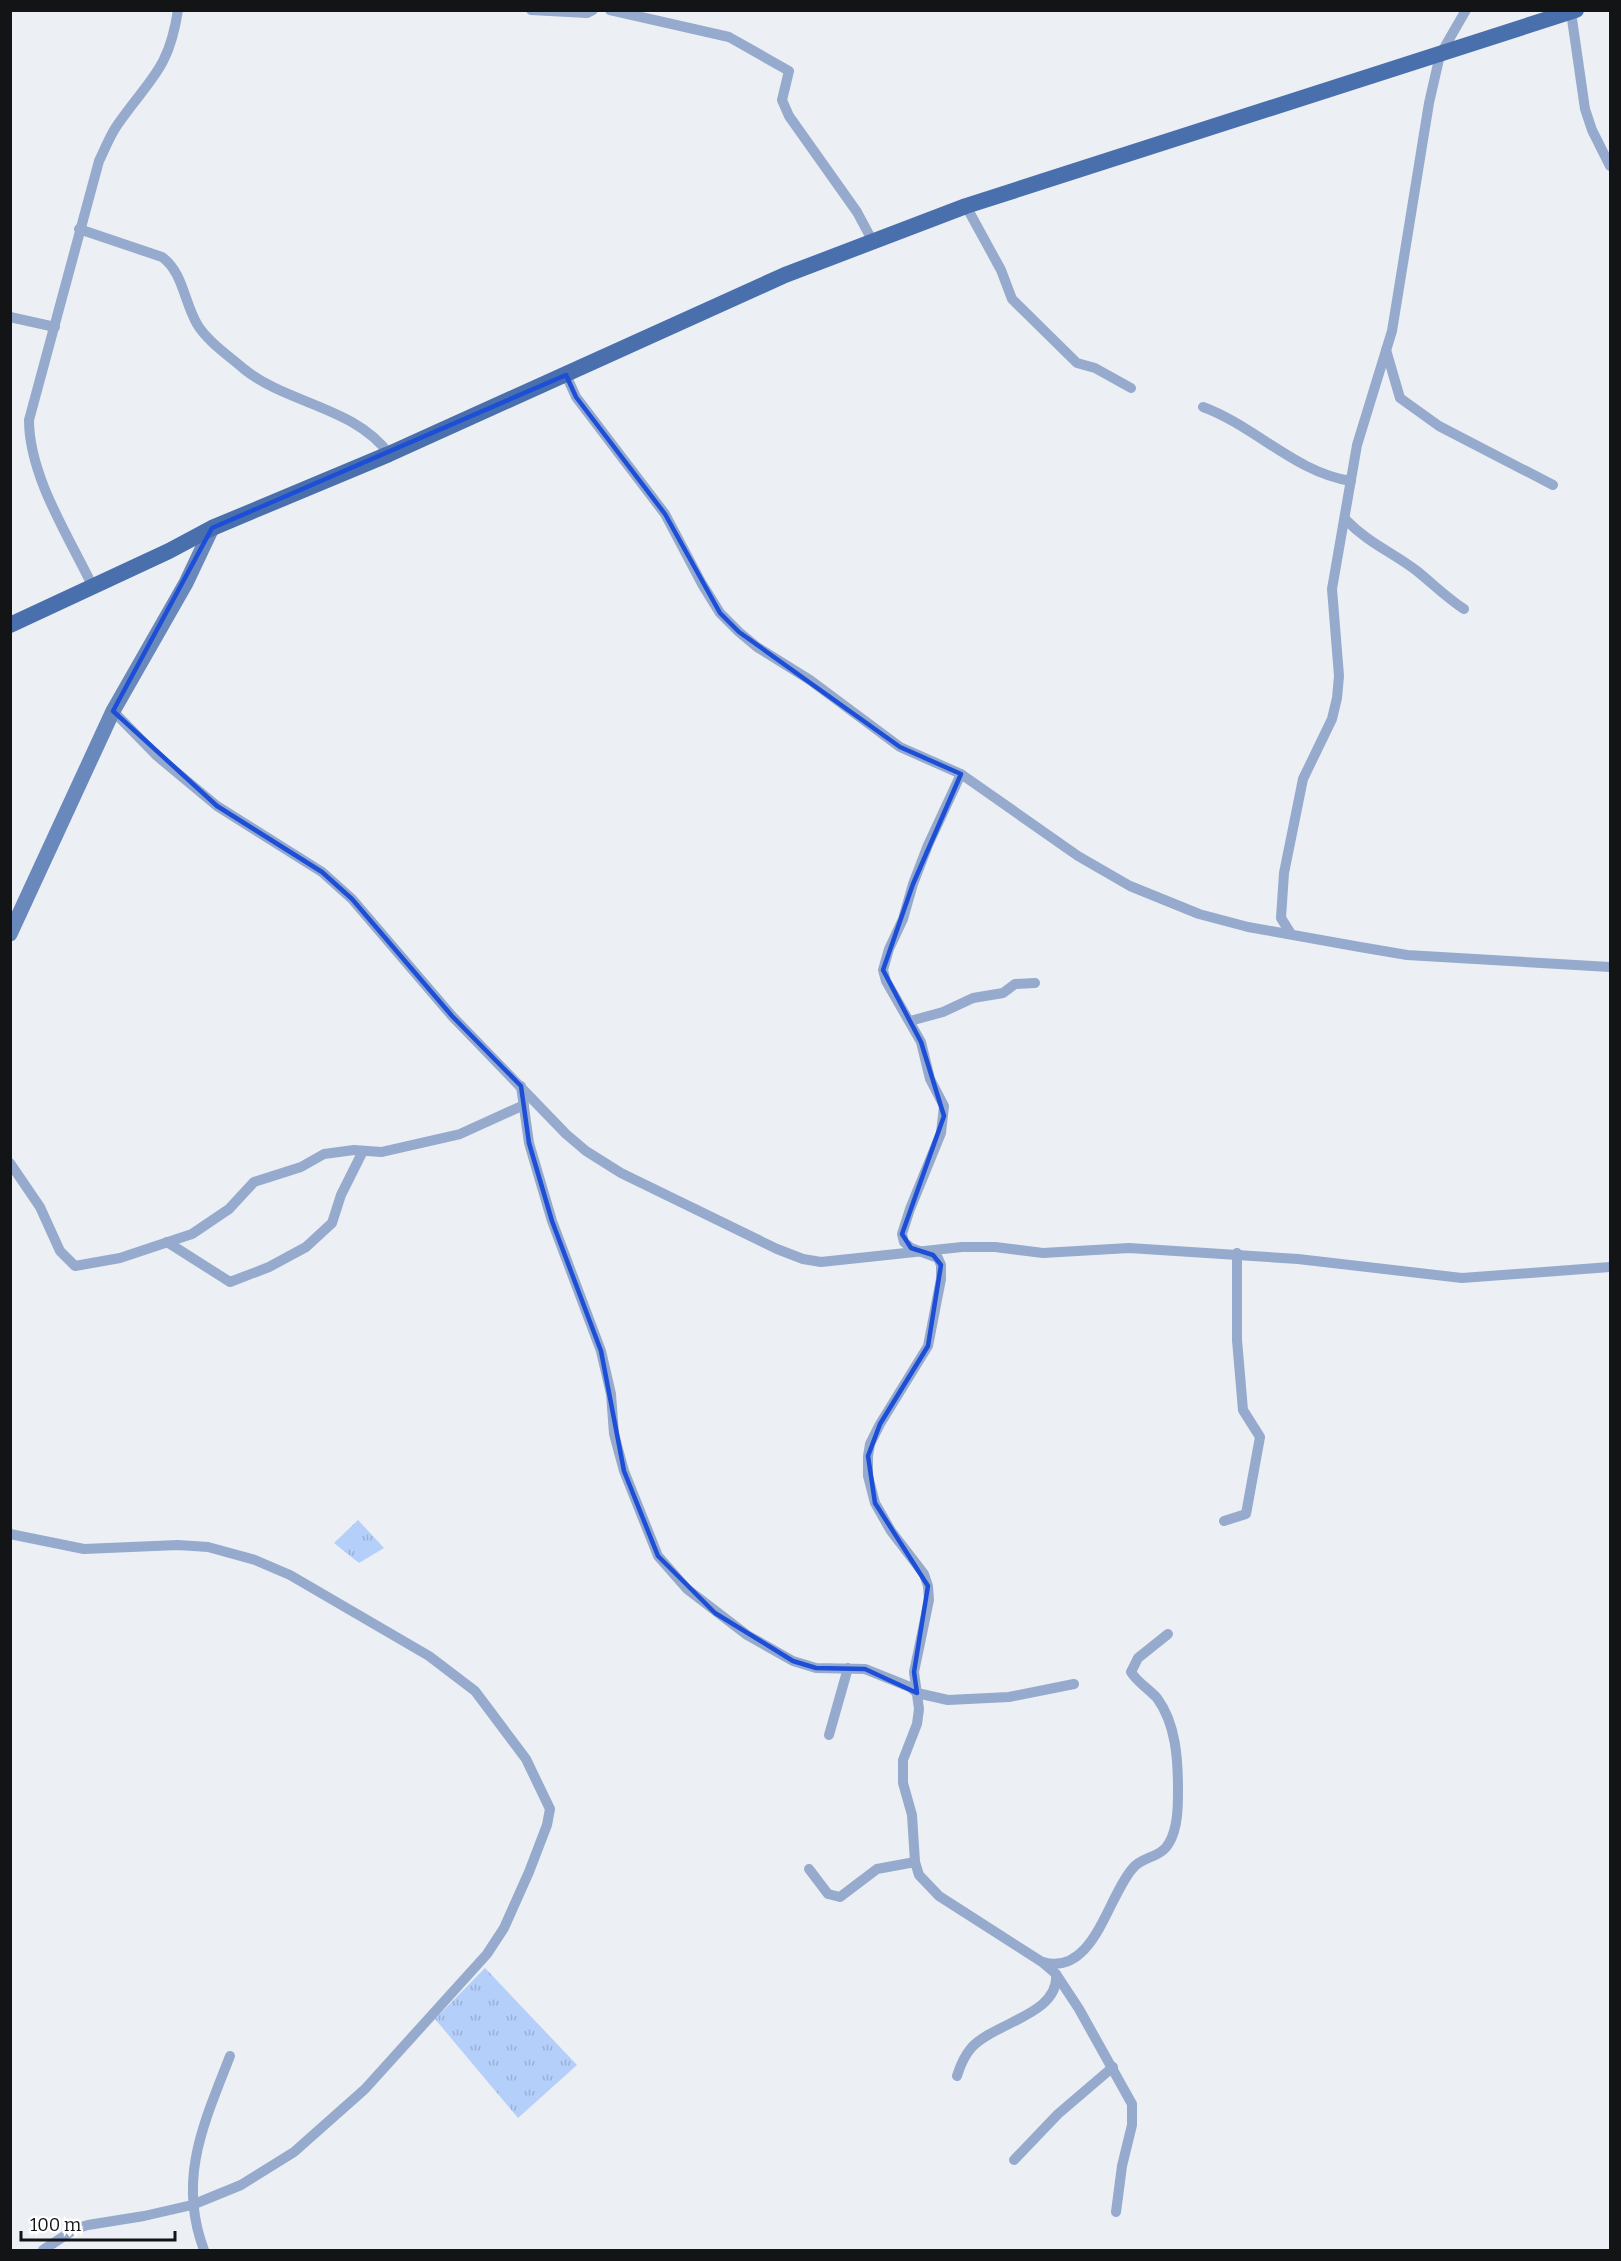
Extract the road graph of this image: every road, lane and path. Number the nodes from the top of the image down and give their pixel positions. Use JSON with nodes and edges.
{"nodes":[{"id":1,"x":178,"y":10,"type":"edge"},
{"id":2,"x":531,"y":10,"type":"edge"},
{"id":3,"x":593,"y":10,"type":"edge"},
{"id":4,"x":610,"y":10,"type":"edge"},
{"id":5,"x":1466,"y":10,"type":"edge"},
{"id":6,"x":1574,"y":11,"type":"edge"},
{"id":7,"x":1440,"y":55,"type":"junction"},
{"id":8,"x":1611,"y":166,"type":"edge"},
{"id":9,"x":966,"y":206,"type":"junction"},
{"id":10,"x":79,"y":229,"type":"junction"},
{"id":11,"x":872,"y":240,"type":"junction"},
{"id":12,"x":10,"y":317,"type":"edge"},
{"id":13,"x":55,"y":327,"type":"junction"},
{"id":14,"x":1386,"y":350,"type":"junction"},
{"id":15,"x":566,"y":375,"type":"junction"},
{"id":16,"x":1131,"y":388,"type":"dead end"},
{"id":17,"x":1203,"y":407,"type":"dead end"},
{"id":18,"x":388,"y":454,"type":"junction"},
{"id":19,"x":1351,"y":481,"type":"junction"},
{"id":20,"x":1553,"y":486,"type":"dead end"},
{"id":21,"x":1345,"y":519,"type":"junction"},
{"id":22,"x":212,"y":528,"type":"junction"},
{"id":23,"x":93,"y":588,"type":"junction"},
{"id":24,"x":1464,"y":609,"type":"dead end"},
{"id":25,"x":10,"y":625,"type":"edge"},
{"id":26,"x":113,"y":711,"type":"junction"},
{"id":27,"x":961,"y":774,"type":"junction"},
{"id":28,"x":10,"y":934,"type":"edge"},
{"id":29,"x":1291,"y":934,"type":"junction"},
{"id":30,"x":1611,"y":967,"type":"edge"},
{"id":31,"x":1035,"y":983,"type":"dead end"},
{"id":32,"x":910,"y":1021,"type":"junction"},
{"id":33,"x":521,"y":1086,"type":"junction"},
{"id":34,"x":524,"y":1105,"type":"junction"},
{"id":35,"x":363,"y":1151,"type":"junction"},
{"id":36,"x":10,"y":1163,"type":"edge"},
{"id":37,"x":167,"y":1242,"type":"junction"},
{"id":38,"x":916,"y":1251,"type":"junction"},
{"id":39,"x":1237,"y":1253,"type":"junction"},
{"id":40,"x":1611,"y":1267,"type":"edge"},
{"id":41,"x":1224,"y":1521,"type":"dead end"},
{"id":42,"x":10,"y":1534,"type":"edge"},
{"id":43,"x":1168,"y":1634,"type":"dead end"},
{"id":44,"x":848,"y":1668,"type":"junction"},
{"id":45,"x":1074,"y":1684,"type":"dead end"},
{"id":46,"x":917,"y":1693,"type":"junction"},
{"id":47,"x":829,"y":1735,"type":"dead end"},
{"id":48,"x":915,"y":1862,"type":"junction"},
{"id":49,"x":809,"y":1869,"type":"dead end"},
{"id":50,"x":1042,"y":1962,"type":"junction"},
{"id":51,"x":1056,"y":1974,"type":"junction"},
{"id":52,"x":230,"y":2056,"type":"dead end"},
{"id":53,"x":1113,"y":2067,"type":"junction"},
{"id":54,"x":957,"y":2076,"type":"dead end"},
{"id":55,"x":1014,"y":2160,"type":"dead end"},
{"id":56,"x":192,"y":2205,"type":"junction"},
{"id":57,"x":1116,"y":2212,"type":"dead end"},
{"id":58,"x":43,"y":2250,"type":"edge"},
{"id":59,"x":204,"y":2250,"type":"edge"}],
"edges":[{"from":1,"to":10,"type":"street"},
{"from":2,"to":3,"type":"street"},
{"from":4,"to":11,"type":"street"},
{"from":5,"to":7,"type":"street"},
{"from":6,"to":7,"type":"main road"},
{"from":6,"to":8,"type":"street"},
{"from":7,"to":9,"type":"main road"},
{"from":7,"to":14,"type":"street"},
{"from":9,"to":11,"type":"main road"},
{"from":9,"to":16,"type":"street"},
{"from":10,"to":13,"type":"street"},
{"from":10,"to":18,"type":"street"},
{"from":11,"to":15,"type":"main road"},
{"from":12,"to":13,"type":"street"},
{"from":13,"to":23,"type":"street"},
{"from":14,"to":19,"type":"street"},
{"from":14,"to":20,"type":"street"},
{"from":15,"to":18,"type":"main road"},
{"from":15,"to":27,"type":"street"},
{"from":17,"to":19,"type":"street"},
{"from":18,"to":22,"type":"main road"},
{"from":19,"to":21,"type":"street"},
{"from":21,"to":24,"type":"street"},
{"from":21,"to":29,"type":"street"},
{"from":22,"to":23,"type":"main road"},
{"from":22,"to":26,"type":"main road"},
{"from":23,"to":25,"type":"main road"},
{"from":26,"to":28,"type":"main road"},
{"from":26,"to":33,"type":"street"},
{"from":27,"to":29,"type":"street"},
{"from":27,"to":32,"type":"street"},
{"from":29,"to":30,"type":"street"},
{"from":31,"to":32,"type":"street"},
{"from":32,"to":38,"type":"street"},
{"from":33,"to":34,"type":"street"},
{"from":33,"to":38,"type":"street"},
{"from":34,"to":35,"type":"street"},
{"from":34,"to":44,"type":"street"},
{"from":35,"to":37,"type":"street"},
{"from":35,"to":37,"type":"street"},
{"from":36,"to":37,"type":"street"},
{"from":38,"to":39,"type":"street"},
{"from":38,"to":46,"type":"street"},
{"from":39,"to":40,"type":"street"},
{"from":39,"to":41,"type":"street"},
{"from":42,"to":56,"type":"street"},
{"from":43,"to":50,"type":"street"},
{"from":44,"to":46,"type":"street"},
{"from":44,"to":47,"type":"street"},
{"from":45,"to":46,"type":"street"},
{"from":46,"to":48,"type":"street"},
{"from":48,"to":49,"type":"street"},
{"from":48,"to":50,"type":"street"},
{"from":50,"to":51,"type":"street"},
{"from":51,"to":53,"type":"street"},
{"from":51,"to":54,"type":"street"},
{"from":52,"to":56,"type":"street"},
{"from":53,"to":55,"type":"street"},
{"from":53,"to":57,"type":"street"},
{"from":56,"to":58,"type":"street"},
{"from":56,"to":59,"type":"street"}]}
